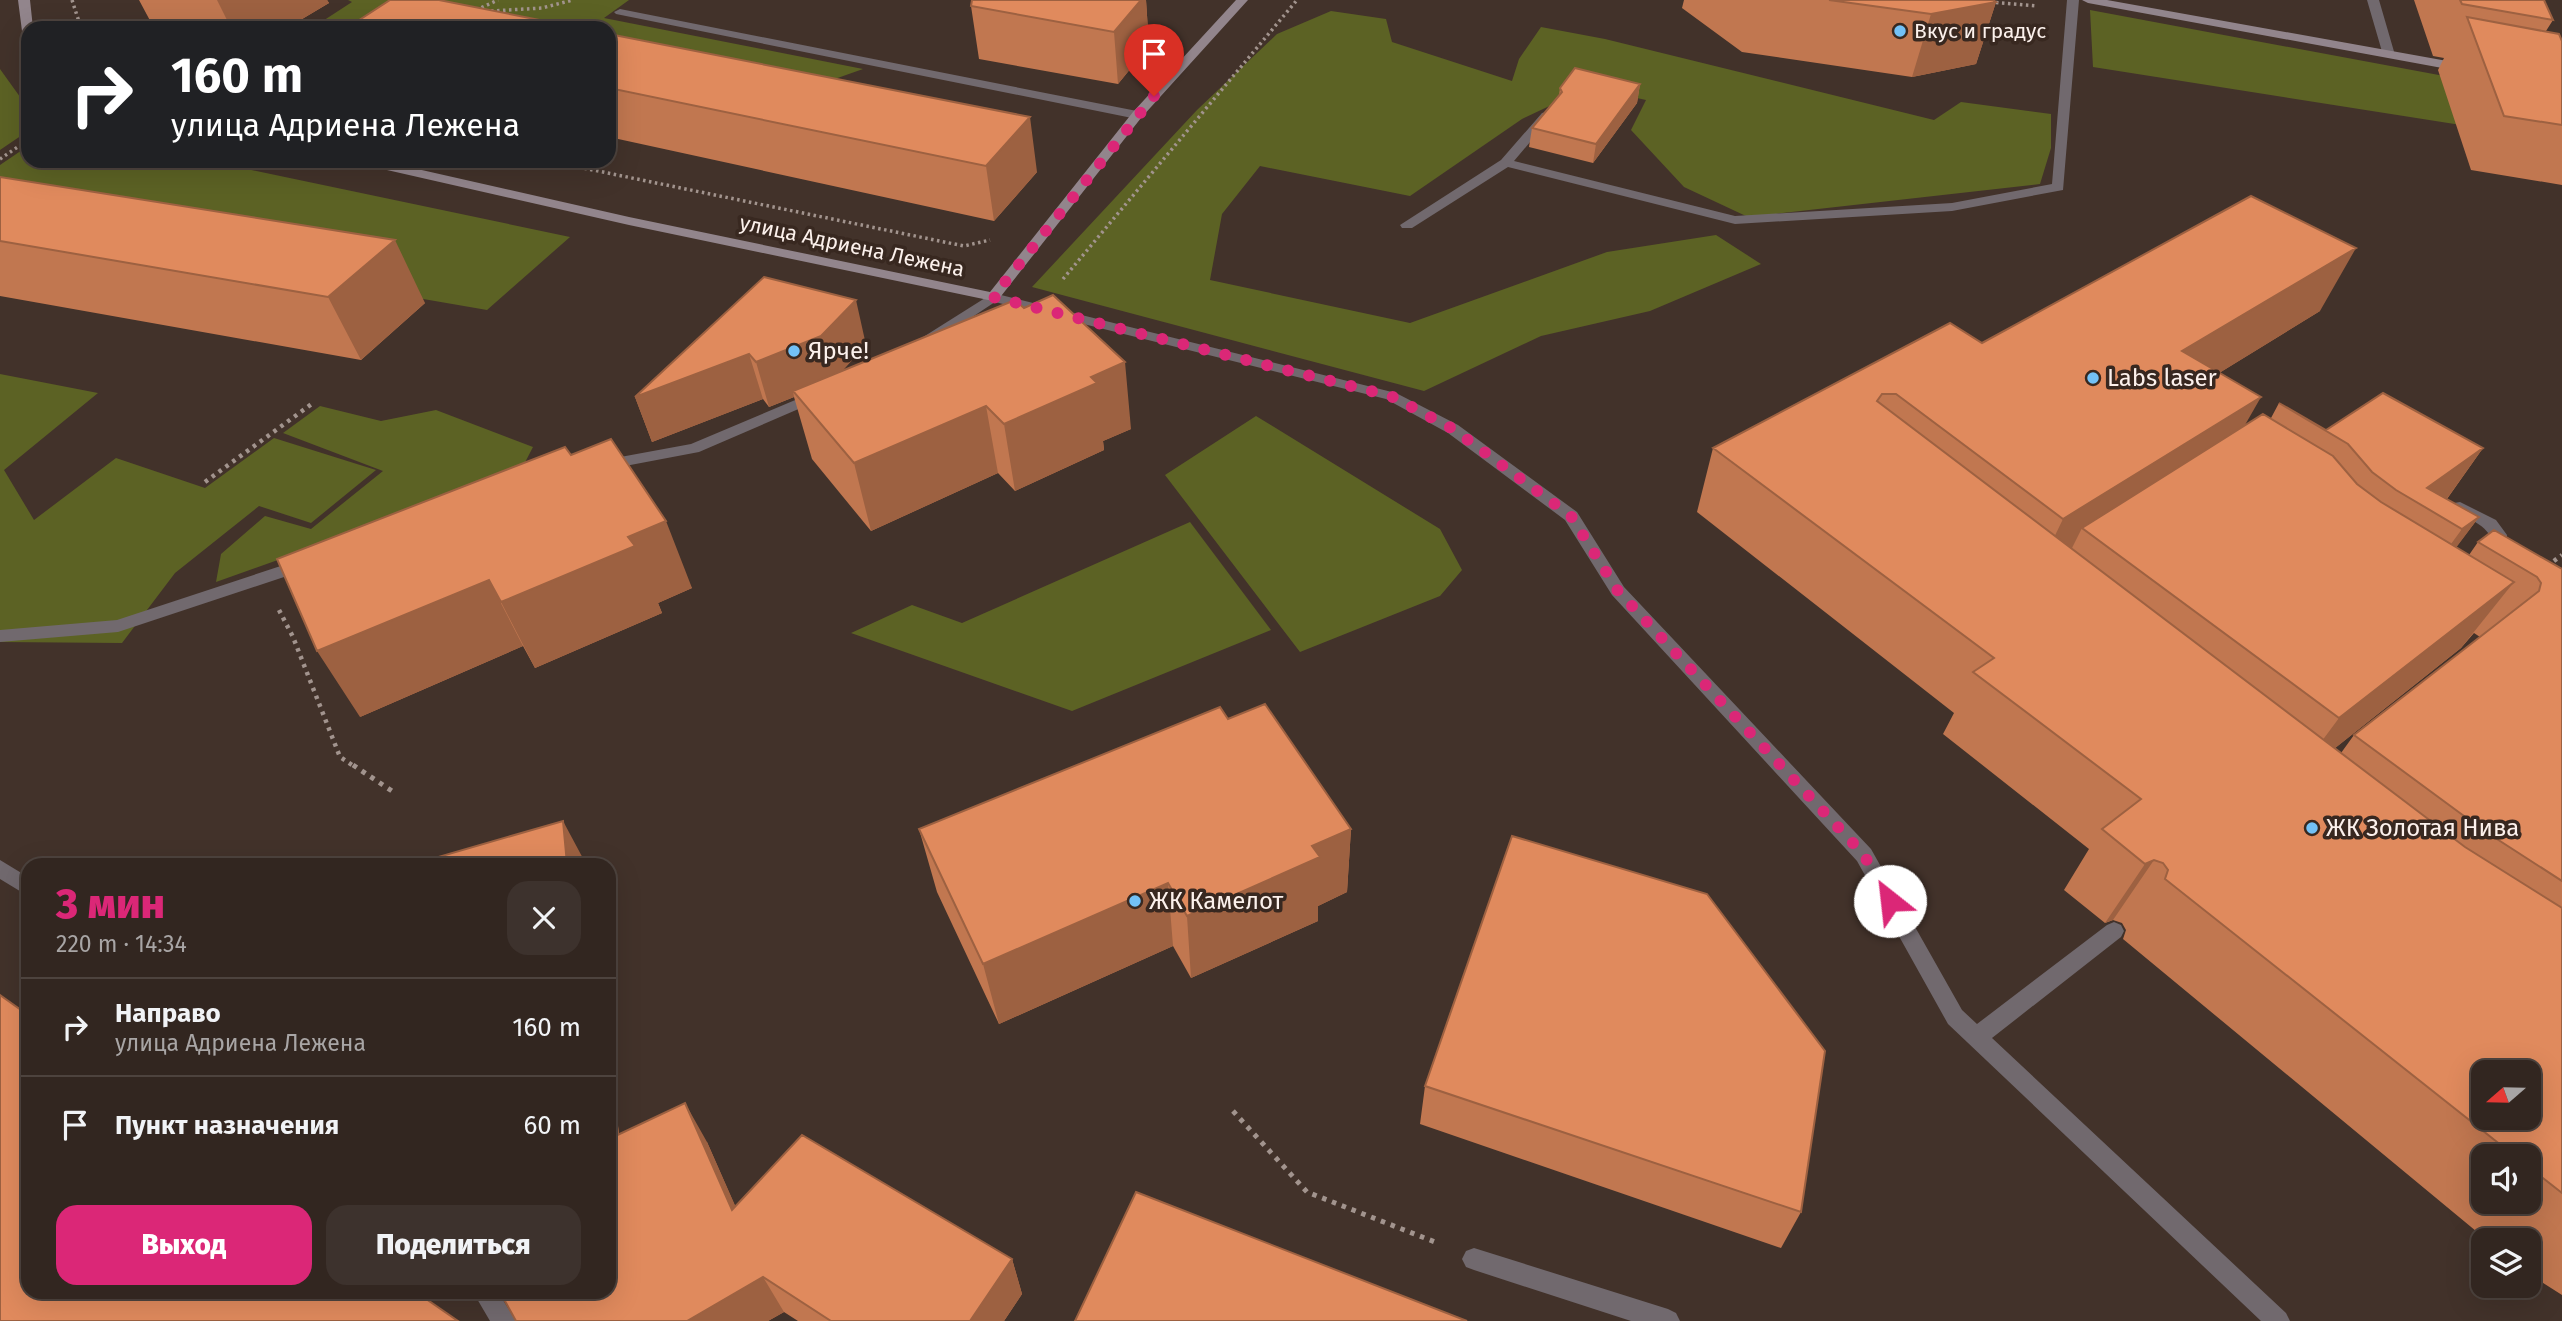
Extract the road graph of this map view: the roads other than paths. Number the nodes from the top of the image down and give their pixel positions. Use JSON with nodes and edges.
{"nodes":[{"id":1,"x":24,"y":0,"type":"edge"},
{"id":2,"x":1242,"y":0,"type":"edge"},
{"id":3,"x":2073,"y":0,"type":"edge"},
{"id":4,"x":2088,"y":0,"type":"edge"},
{"id":5,"x":2373,"y":0,"type":"edge"},
{"id":6,"x":620,"y":12,"type":"dead end"},
{"id":7,"x":27,"y":21,"type":"edge"},
{"id":8,"x":2389,"y":55,"type":"junction"},
{"id":9,"x":2482,"y":72,"type":"edge"},
{"id":10,"x":1551,"y":110,"type":"edge"},
{"id":11,"x":1137,"y":115,"type":"junction"},
{"id":12,"x":1506,"y":163,"type":"junction"},
{"id":13,"x":396,"y":168,"type":"edge"},
{"id":14,"x":1407,"y":225,"type":"dead end"},
{"id":15,"x":993,"y":297,"type":"junction"},
{"id":16,"x":914,"y":349,"type":"edge"},
{"id":17,"x":830,"y":390,"type":"edge"},
{"id":18,"x":582,"y":473,"type":"edge"},
{"id":19,"x":2444,"y":498,"type":"edge"},
{"id":20,"x":324,"y":558,"type":"edge"},
{"id":21,"x":2479,"y":558,"type":"edge"},
{"id":22,"x":0,"y":636,"type":"edge"},
{"id":23,"x":0,"y":869,"type":"edge"},
{"id":24,"x":21,"y":883,"type":"edge"},
{"id":25,"x":2113,"y":931,"type":"dead end"},
{"id":26,"x":1976,"y":1038,"type":"junction"},
{"id":27,"x":1474,"y":1259,"type":"road end"},
{"id":28,"x":490,"y":1299,"type":"edge"},
{"id":29,"x":504,"y":1321,"type":"edge"},
{"id":30,"x":1668,"y":1321,"type":"edge"},
{"id":31,"x":2278,"y":1321,"type":"edge"}],
"edges":[{"from":1,"to":7,"type":"street"},
{"from":2,"to":11,"type":"street","name":"улица Адриена Лежена"},
{"from":3,"to":12,"type":"lane"},
{"from":4,"to":8,"type":"street"},
{"from":5,"to":8,"type":"lane"},
{"from":6,"to":11,"type":"lane"},
{"from":8,"to":9,"type":"street"},
{"from":10,"to":12,"type":"lane"},
{"from":11,"to":15,"type":"street","name":"улица Адриена Лежена"},
{"from":12,"to":14,"type":"lane"},
{"from":13,"to":15,"type":"street","name":"улица Адриена Лежена"},
{"from":15,"to":16,"type":"lane"},
{"from":15,"to":26,"type":"lane"},
{"from":17,"to":18,"type":"lane"},
{"from":19,"to":21,"type":"lane"},
{"from":20,"to":22,"type":"lane"},
{"from":23,"to":24,"type":"lane"},
{"from":25,"to":26,"type":"lane"},
{"from":26,"to":31,"type":"lane"},
{"from":27,"to":30,"type":"lane"},
{"from":28,"to":29,"type":"lane"}]}
